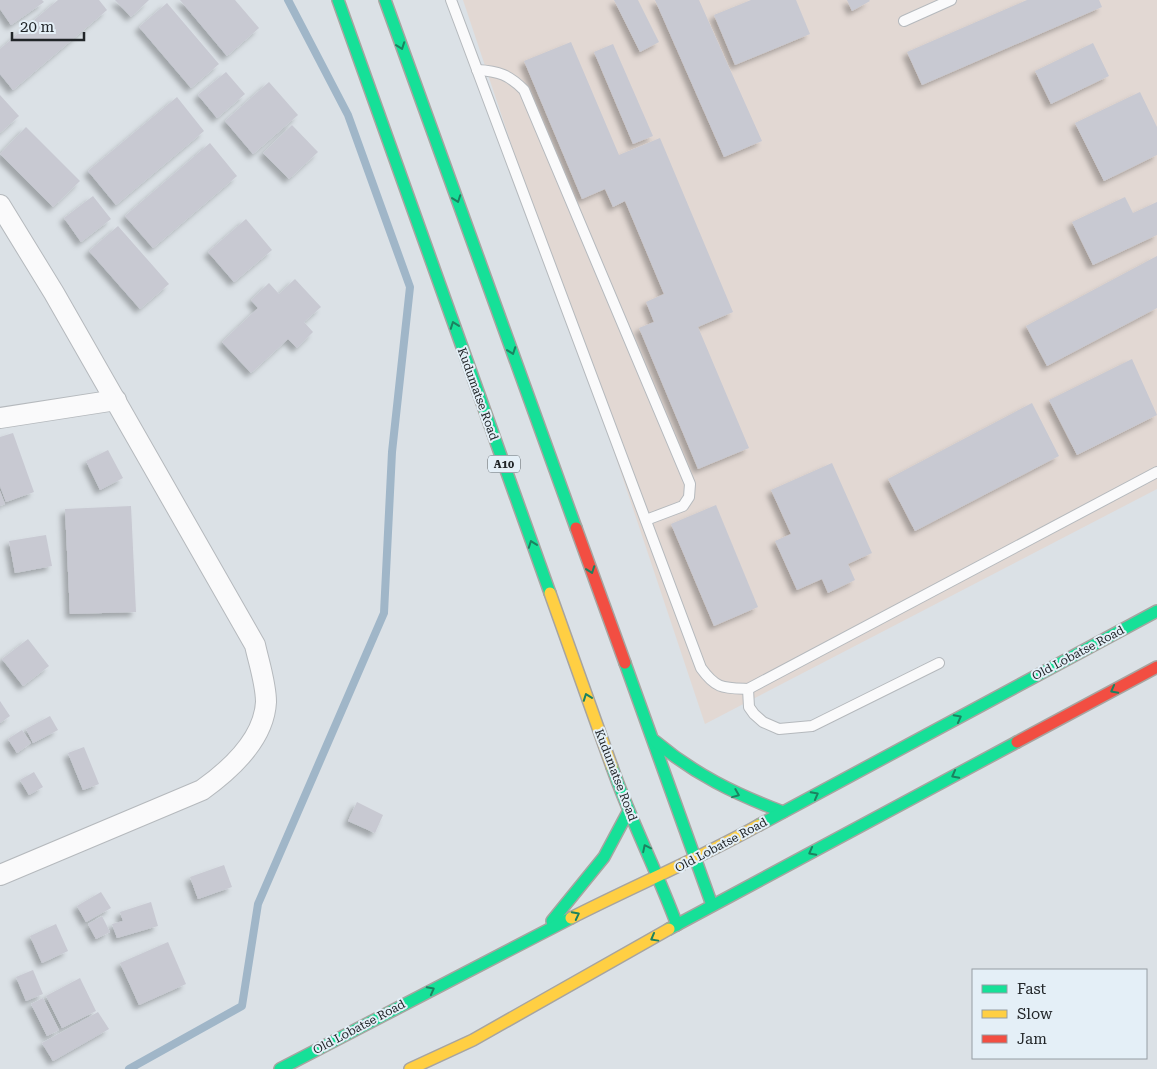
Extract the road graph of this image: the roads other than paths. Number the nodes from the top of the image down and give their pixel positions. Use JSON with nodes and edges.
{"nodes":[{"id":1,"x":338,"y":0,"type":"edge"},
{"id":2,"x":385,"y":0,"type":"edge"},
{"id":3,"x":451,"y":0,"type":"edge"},
{"id":4,"x":951,"y":0,"type":"edge"},
{"id":5,"x":904,"y":22,"type":"dead end"},
{"id":6,"x":477,"y":70,"type":"junction"},
{"id":7,"x":0,"y":205,"type":"edge"},
{"id":8,"x":116,"y":400,"type":"junction"},
{"id":9,"x":0,"y":418,"type":"edge"},
{"id":10,"x":1157,"y":472,"type":"edge"},
{"id":11,"x":646,"y":520,"type":"junction"},
{"id":12,"x":1157,"y":611,"type":"edge"},
{"id":13,"x":939,"y":663,"type":"dead end"},
{"id":14,"x":1157,"y":667,"type":"edge"},
{"id":15,"x":748,"y":689,"type":"junction"},
{"id":16,"x":652,"y":739,"type":"junction"},
{"id":17,"x":628,"y":812,"type":"junction"},
{"id":18,"x":783,"y":812,"type":"junction"},
{"id":19,"x":697,"y":859,"type":"junction"},
{"id":20,"x":0,"y":875,"type":"edge"},
{"id":21,"x":660,"y":876,"type":"junction"},
{"id":22,"x":712,"y":905,"type":"junction"},
{"id":23,"x":677,"y":925,"type":"junction"},
{"id":24,"x":541,"y":933,"type":"junction"},
{"id":25,"x":280,"y":1069,"type":"edge"},
{"id":26,"x":410,"y":1069,"type":"edge"}],
"edges":[{"from":17,"to":1,"type":"main road","name":"Kudumatse Road","number":"A10","one_way":true},
{"from":2,"to":16,"type":"main road","one_way":true},
{"from":3,"to":6,"type":"lane"},
{"from":4,"to":5,"type":"lane"},
{"from":6,"to":11,"type":"lane"},
{"from":6,"to":11,"type":"lane"},
{"from":7,"to":8,"type":"street"},
{"from":8,"to":9,"type":"street"},
{"from":8,"to":20,"type":"street"},
{"from":10,"to":15,"type":"lane"},
{"from":11,"to":15,"type":"lane"},
{"from":18,"to":12,"type":"main road","name":"Old Lobatse Road","one_way":true},
{"from":13,"to":15,"type":"lane"},
{"from":14,"to":22,"type":"main road","one_way":true},
{"from":16,"to":18,"type":"main road","one_way":true},
{"from":16,"to":19,"type":"main road"},
{"from":21,"to":17,"type":"main road","name":"Kudumatse Road","number":"A10","one_way":true},
{"from":17,"to":24,"type":"main road"},
{"from":18,"to":19,"type":"main road","name":"Old Lobatse Road"},
{"from":19,"to":21,"type":"main road","name":"Old Lobatse Road"},
{"from":19,"to":22,"type":"main road"},
{"from":21,"to":23,"type":"main road","name":"Kudumatse Road","number":"A10"},
{"from":24,"to":21,"type":"main road","name":"Old Lobatse Road","one_way":true},
{"from":22,"to":23,"type":"main road"},
{"from":23,"to":26,"type":"main road","one_way":true},
{"from":25,"to":24,"type":"main road","name":"Old Lobatse Road","one_way":true}]}
